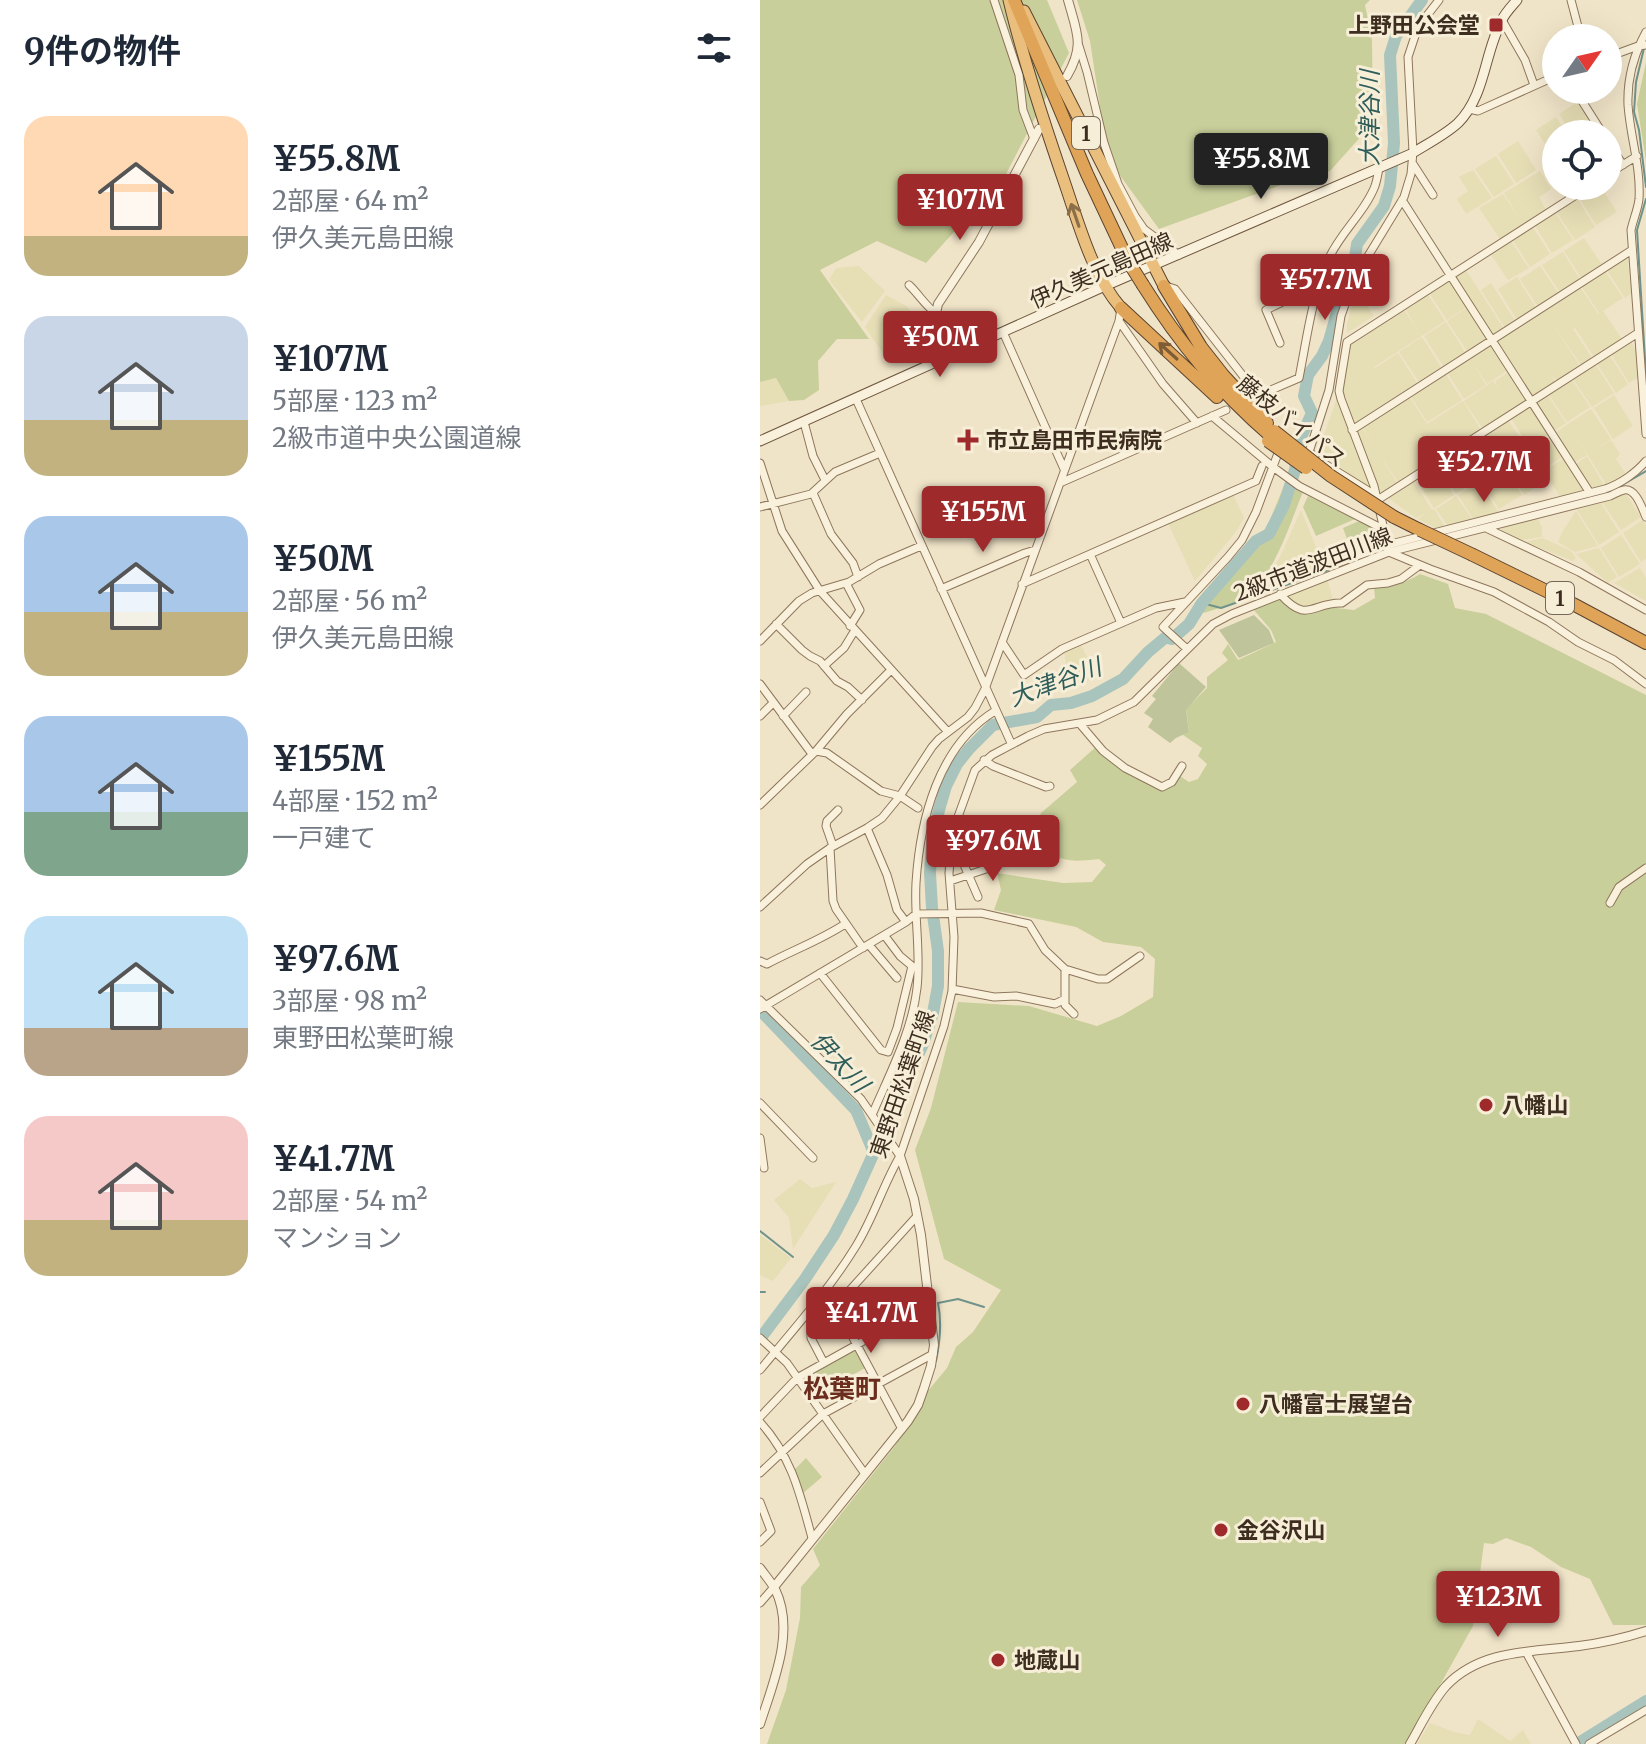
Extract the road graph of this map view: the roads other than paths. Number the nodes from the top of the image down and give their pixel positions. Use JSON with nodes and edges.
{"nodes":[{"id":1,"x":994,"y":0,"type":"edge"},
{"id":2,"x":1014,"y":0,"type":"edge"},
{"id":3,"x":1068,"y":0,"type":"edge"},
{"id":4,"x":1439,"y":0,"type":"edge"},
{"id":5,"x":1517,"y":0,"type":"edge"},
{"id":6,"x":1571,"y":0,"type":"edge"},
{"id":7,"x":1502,"y":20,"type":"junction"},
{"id":8,"x":1577,"y":24,"type":"edge"},
{"id":9,"x":1646,"y":32,"type":"edge"},
{"id":10,"x":1642,"y":45,"type":"edge"},
{"id":11,"x":1079,"y":46,"type":"junction"},
{"id":12,"x":1622,"y":52,"type":"edge"},
{"id":13,"x":1067,"y":76,"type":"dead end"},
{"id":14,"x":1542,"y":82,"type":"edge"},
{"id":15,"x":1534,"y":85,"type":"junction"},
{"id":16,"x":1469,"y":109,"type":"junction"},
{"id":17,"x":1039,"y":129,"type":"dead end"},
{"id":18,"x":1034,"y":139,"type":"junction"},
{"id":19,"x":1637,"y":156,"type":"junction"},
{"id":20,"x":1412,"y":157,"type":"junction"},
{"id":21,"x":1623,"y":165,"type":"edge"},
{"id":22,"x":1380,"y":167,"type":"junction"},
{"id":23,"x":1433,"y":195,"type":"dead end"},
{"id":24,"x":1402,"y":200,"type":"junction"},
{"id":25,"x":1568,"y":200,"type":"edge"},
{"id":26,"x":1632,"y":250,"type":"junction"},
{"id":27,"x":1179,"y":255,"type":"junction"},
{"id":28,"x":1153,"y":266,"type":"junction"},
{"id":29,"x":1452,"y":275,"type":"junction"},
{"id":30,"x":909,"y":285,"type":"dead end"},
{"id":31,"x":1105,"y":286,"type":"junction"},
{"id":32,"x":1164,"y":286,"type":"junction"},
{"id":33,"x":1318,"y":290,"type":"junction"},
{"id":34,"x":935,"y":312,"type":"junction"},
{"id":35,"x":1120,"y":315,"type":"junction"},
{"id":36,"x":1003,"y":332,"type":"junction"},
{"id":37,"x":1638,"y":333,"type":"junction"},
{"id":38,"x":1492,"y":340,"type":"junction"},
{"id":39,"x":1280,"y":343,"type":"dead end"},
{"id":40,"x":952,"y":355,"type":"junction"},
{"id":41,"x":1258,"y":395,"type":"junction"},
{"id":42,"x":856,"y":399,"type":"junction"},
{"id":43,"x":1532,"y":401,"type":"junction"},
{"id":44,"x":1226,"y":410,"type":"dead end"},
{"id":45,"x":1212,"y":416,"type":"junction"},
{"id":46,"x":804,"y":422,"type":"junction"},
{"id":47,"x":1197,"y":423,"type":"junction"},
{"id":48,"x":1352,"y":430,"type":"junction"},
{"id":49,"x":1646,"y":434,"type":"edge"},
{"id":50,"x":1271,"y":436,"type":"junction"},
{"id":51,"x":760,"y":441,"type":"edge"},
{"id":52,"x":880,"y":453,"type":"junction"},
{"id":53,"x":1646,"y":461,"type":"edge"},
{"id":54,"x":760,"y":463,"type":"edge"},
{"id":55,"x":1262,"y":466,"type":"dead end"},
{"id":56,"x":1274,"y":467,"type":"junction"},
{"id":57,"x":1064,"y":469,"type":"junction"},
{"id":58,"x":825,"y":480,"type":"junction"},
{"id":59,"x":1060,"y":483,"type":"junction"},
{"id":60,"x":1622,"y":485,"type":"junction"},
{"id":61,"x":813,"y":493,"type":"junction"},
{"id":62,"x":1590,"y":493,"type":"junction"},
{"id":63,"x":1376,"y":498,"type":"junction"},
{"id":64,"x":774,"y":502,"type":"junction"},
{"id":65,"x":760,"y":507,"type":"edge"},
{"id":66,"x":1394,"y":517,"type":"junction"},
{"id":67,"x":1646,"y":517,"type":"edge"},
{"id":68,"x":1486,"y":528,"type":"junction"},
{"id":69,"x":1383,"y":529,"type":"junction"},
{"id":70,"x":921,"y":546,"type":"junction"},
{"id":71,"x":1388,"y":549,"type":"junction"},
{"id":72,"x":1035,"y":550,"type":"junction"},
{"id":73,"x":1090,"y":554,"type":"junction"},
{"id":74,"x":1335,"y":564,"type":"dead end"},
{"id":75,"x":1420,"y":565,"type":"junction"},
{"id":76,"x":858,"y":577,"type":"junction"},
{"id":77,"x":846,"y":583,"type":"junction"},
{"id":78,"x":1022,"y":584,"type":"junction"},
{"id":79,"x":941,"y":589,"type":"junction"},
{"id":80,"x":820,"y":591,"type":"junction"},
{"id":81,"x":1280,"y":594,"type":"junction"},
{"id":82,"x":1186,"y":602,"type":"junction"},
{"id":83,"x":1646,"y":610,"type":"edge"},
{"id":84,"x":1121,"y":623,"type":"junction"},
{"id":85,"x":776,"y":624,"type":"junction"},
{"id":86,"x":852,"y":628,"type":"junction"},
{"id":87,"x":760,"y":641,"type":"edge"},
{"id":88,"x":1002,"y":642,"type":"junction"},
{"id":89,"x":1646,"y":643,"type":"edge"},
{"id":90,"x":1187,"y":649,"type":"junction"},
{"id":91,"x":824,"y":666,"type":"junction"},
{"id":92,"x":891,"y":670,"type":"junction"},
{"id":93,"x":760,"y":684,"type":"edge"},
{"id":94,"x":1646,"y":684,"type":"edge"},
{"id":95,"x":985,"y":689,"type":"junction"},
{"id":96,"x":806,"y":692,"type":"dead end"},
{"id":97,"x":862,"y":700,"type":"junction"},
{"id":98,"x":773,"y":703,"type":"junction"},
{"id":99,"x":996,"y":713,"type":"junction"},
{"id":100,"x":760,"y":716,"type":"edge"},
{"id":101,"x":783,"y":716,"type":"junction"},
{"id":102,"x":1080,"y":724,"type":"junction"},
{"id":103,"x":948,"y":732,"type":"junction"},
{"id":104,"x":1011,"y":743,"type":"junction"},
{"id":105,"x":814,"y":752,"type":"junction"},
{"id":106,"x":984,"y":760,"type":"junction"},
{"id":107,"x":1182,"y":766,"type":"dead end"},
{"id":108,"x":1050,"y":786,"type":"dead end"},
{"id":109,"x":900,"y":796,"type":"junction"},
{"id":110,"x":760,"y":805,"type":"edge"},
{"id":111,"x":918,"y":808,"type":"dead end"},
{"id":112,"x":838,"y":810,"type":"dead end"},
{"id":113,"x":867,"y":828,"type":"junction"},
{"id":114,"x":831,"y":847,"type":"junction"},
{"id":115,"x":1009,"y":847,"type":"dead end"},
{"id":116,"x":961,"y":850,"type":"dead end"},
{"id":117,"x":1646,"y":868,"type":"edge"},
{"id":118,"x":968,"y":875,"type":"junction"},
{"id":119,"x":950,"y":881,"type":"junction"},
{"id":120,"x":978,"y":897,"type":"dead end"},
{"id":121,"x":1610,"y":903,"type":"dead end"},
{"id":122,"x":760,"y":907,"type":"edge"},
{"id":123,"x":950,"y":913,"type":"junction"},
{"id":124,"x":917,"y":914,"type":"junction"},
{"id":125,"x":906,"y":922,"type":"junction"},
{"id":126,"x":845,"y":924,"type":"junction"},
{"id":127,"x":885,"y":936,"type":"junction"},
{"id":128,"x":866,"y":946,"type":"junction"},
{"id":129,"x":1140,"y":956,"type":"dead end"},
{"id":130,"x":760,"y":961,"type":"edge"},
{"id":131,"x":1065,"y":969,"type":"junction"},
{"id":132,"x":820,"y":973,"type":"junction"},
{"id":133,"x":897,"y":978,"type":"dead end"},
{"id":134,"x":952,"y":989,"type":"junction"},
{"id":135,"x":1065,"y":999,"type":"junction"},
{"id":136,"x":762,"y":1005,"type":"edge"},
{"id":137,"x":1074,"y":1014,"type":"dead end"},
{"id":138,"x":760,"y":1103,"type":"edge"},
{"id":139,"x":873,"y":1116,"type":"junction"},
{"id":140,"x":760,"y":1138,"type":"edge"},
{"id":141,"x":899,"y":1153,"type":"junction"},
{"id":142,"x":813,"y":1158,"type":"dead end"},
{"id":143,"x":764,"y":1168,"type":"dead end"},
{"id":144,"x":917,"y":1216,"type":"junction"},
{"id":145,"x":930,"y":1304,"type":"junction"},
{"id":146,"x":836,"y":1306,"type":"junction"},
{"id":147,"x":760,"y":1338,"type":"edge"},
{"id":148,"x":857,"y":1345,"type":"junction"},
{"id":149,"x":775,"y":1351,"type":"junction"},
{"id":150,"x":933,"y":1354,"type":"junction"},
{"id":151,"x":824,"y":1363,"type":"junction"},
{"id":152,"x":760,"y":1370,"type":"edge"},
{"id":153,"x":797,"y":1378,"type":"junction"},
{"id":154,"x":878,"y":1384,"type":"junction"},
{"id":155,"x":823,"y":1414,"type":"junction"},
{"id":156,"x":760,"y":1419,"type":"edge"},
{"id":157,"x":902,"y":1429,"type":"junction"},
{"id":158,"x":782,"y":1451,"type":"junction"},
{"id":159,"x":760,"y":1473,"type":"edge"},
{"id":160,"x":865,"y":1474,"type":"junction"},
{"id":161,"x":760,"y":1502,"type":"edge"},
{"id":162,"x":812,"y":1538,"type":"junction"},
{"id":163,"x":760,"y":1542,"type":"edge"},
{"id":164,"x":760,"y":1568,"type":"edge"},
{"id":165,"x":774,"y":1587,"type":"junction"},
{"id":166,"x":760,"y":1603,"type":"edge"},
{"id":167,"x":1646,"y":1631,"type":"edge"},
{"id":168,"x":1526,"y":1652,"type":"junction"},
{"id":169,"x":1646,"y":1710,"type":"edge"},
{"id":170,"x":760,"y":1724,"type":"edge"},
{"id":171,"x":1574,"y":1741,"type":"edge"},
{"id":172,"x":1410,"y":1744,"type":"edge"},
{"id":173,"x":1589,"y":1744,"type":"edge"}],
"edges":[{"from":1,"to":18,"type":"street"},
{"from":2,"to":28,"type":"highway","number":"1"},
{"from":31,"to":2,"type":"highway","number":"1","one_way":true},
{"from":2,"to":50,"type":"highway","name":"藤枝バイパス","number":"1","bridge":true},
{"from":3,"to":11,"type":"street"},
{"from":4,"to":20,"type":"street"},
{"from":5,"to":7,"type":"main road","name":"伊久美元島田線"},
{"from":6,"to":8,"type":"street"},
{"from":7,"to":15,"type":"street"},
{"from":7,"to":16,"type":"main road","name":"伊久美元島田線"},
{"from":9,"to":10,"type":"street"},
{"from":10,"to":12,"type":"street"},
{"from":10,"to":19,"type":"street"},
{"from":11,"to":13,"type":"street"},
{"from":11,"to":27,"type":"street"},
{"from":14,"to":15,"type":"street"},
{"from":15,"to":16,"type":"street"},
{"from":16,"to":20,"type":"main road","name":"伊久美元島田線"},
{"from":17,"to":18,"type":"street"},
{"from":18,"to":34,"type":"street"},
{"from":19,"to":21,"type":"street"},
{"from":19,"to":26,"type":"street"},
{"from":20,"to":22,"type":"main road","name":"伊久美元島田線"},
{"from":20,"to":23,"type":"street"},
{"from":20,"to":24,"type":"street"},
{"from":22,"to":27,"type":"main road","name":"伊久美元島田線"},
{"from":22,"to":33,"type":"street"},
{"from":24,"to":29,"type":"street"},
{"from":24,"to":63,"type":"street"},
{"from":25,"to":29,"type":"street"},
{"from":26,"to":37,"type":"street"},
{"from":26,"to":38,"type":"street"},
{"from":27,"to":28,"type":"main road","name":"伊久美元島田線"},
{"from":28,"to":31,"type":"main road","name":"伊久美元島田線"},
{"from":28,"to":32,"type":"highway","number":"1"},
{"from":29,"to":38,"type":"street"},
{"from":29,"to":48,"type":"street"},
{"from":30,"to":34,"type":"street"},
{"from":31,"to":35,"type":"highway","number":"1"},
{"from":31,"to":36,"type":"main road","name":"伊久美元島田線"},
{"from":32,"to":41,"type":"street"},
{"from":32,"to":50,"type":"highway","number":"1"},
{"from":33,"to":39,"type":"street"},
{"from":33,"to":41,"type":"street"},
{"from":34,"to":40,"type":"street"},
{"from":35,"to":47,"type":"street"},
{"from":50,"to":35,"type":"highway","number":"1","one_way":true},
{"from":35,"to":57,"type":"street"},
{"from":36,"to":40,"type":"main road","name":"伊久美元島田線"},
{"from":36,"to":57,"type":"street"},
{"from":37,"to":43,"type":"street"},
{"from":37,"to":49,"type":"street"},
{"from":38,"to":43,"type":"street"},
{"from":38,"to":48,"type":"street"},
{"from":40,"to":42,"type":"main road","name":"伊久美元島田線"},
{"from":41,"to":56,"type":"street"},
{"from":42,"to":46,"type":"main road","name":"伊久美元島田線"},
{"from":42,"to":52,"type":"street"},
{"from":43,"to":62,"type":"street"},
{"from":43,"to":63,"type":"street"},
{"from":44,"to":45,"type":"street"},
{"from":45,"to":47,"type":"street"},
{"from":45,"to":56,"type":"street"},
{"from":46,"to":51,"type":"main road","name":"伊久美元島田線"},
{"from":46,"to":58,"type":"street"},
{"from":47,"to":59,"type":"street"},
{"from":48,"to":63,"type":"street"},
{"from":50,"to":66,"type":"highway","number":"1","bridge":true},
{"from":50,"to":66,"type":"highway","name":"藤枝バイパス","number":"1","bridge":true},
{"from":52,"to":58,"type":"street"},
{"from":52,"to":70,"type":"street"},
{"from":53,"to":60,"type":"street"},
{"from":54,"to":64,"type":"street"},
{"from":55,"to":73,"type":"street"},
{"from":56,"to":69,"type":"street"},
{"from":56,"to":82,"type":"street"},
{"from":57,"to":59,"type":"street"},
{"from":58,"to":61,"type":"street"},
{"from":59,"to":72,"type":"street"},
{"from":60,"to":62,"type":"street"},
{"from":60,"to":67,"type":"street"},
{"from":60,"to":68,"type":"street","name":"2級市道波田川線"},
{"from":61,"to":64,"type":"street"},
{"from":61,"to":76,"type":"street"},
{"from":62,"to":71,"type":"street"},
{"from":63,"to":69,"type":"street"},
{"from":64,"to":65,"type":"street"},
{"from":64,"to":80,"type":"street"},
{"from":66,"to":89,"type":"highway","name":"藤枝バイパス","number":"1","bridge":true},
{"from":68,"to":71,"type":"street","name":"2級市道波田川線"},
{"from":68,"to":83,"type":"street"},
{"from":69,"to":71,"type":"street"},
{"from":70,"to":76,"type":"street"},
{"from":70,"to":79,"type":"street"},
{"from":71,"to":74,"type":"street"},
{"from":71,"to":75,"type":"street"},
{"from":71,"to":81,"type":"street","name":"2級市道波田川線"},
{"from":72,"to":78,"type":"street"},
{"from":72,"to":79,"type":"street"},
{"from":73,"to":78,"type":"street"},
{"from":73,"to":84,"type":"street"},
{"from":75,"to":81,"type":"street"},
{"from":75,"to":94,"type":"street"},
{"from":76,"to":77,"type":"street"},
{"from":77,"to":80,"type":"street"},
{"from":77,"to":86,"type":"street"},
{"from":78,"to":88,"type":"street"},
{"from":79,"to":95,"type":"street"},
{"from":80,"to":85,"type":"street"},
{"from":80,"to":86,"type":"street"},
{"from":81,"to":90,"type":"street","name":"2級市道波田川線"},
{"from":82,"to":84,"type":"street"},
{"from":82,"to":90,"type":"street"},
{"from":84,"to":88,"type":"street"},
{"from":85,"to":87,"type":"street"},
{"from":85,"to":91,"type":"street"},
{"from":86,"to":91,"type":"street"},
{"from":86,"to":92,"type":"street"},
{"from":88,"to":95,"type":"street"},
{"from":90,"to":102,"type":"street","name":"2級市道波田川線"},
{"from":91,"to":97,"type":"street"},
{"from":92,"to":97,"type":"street"},
{"from":92,"to":103,"type":"street"},
{"from":93,"to":98,"type":"street"},
{"from":95,"to":99,"type":"street"},
{"from":95,"to":103,"type":"street"},
{"from":96,"to":101,"type":"street"},
{"from":97,"to":105,"type":"street"},
{"from":98,"to":100,"type":"street"},
{"from":98,"to":101,"type":"street"},
{"from":99,"to":104,"type":"street"},
{"from":99,"to":124,"type":"street"},
{"from":101,"to":105,"type":"street"},
{"from":102,"to":104,"type":"street","name":"2級市道波田川線"},
{"from":102,"to":107,"type":"street"},
{"from":103,"to":109,"type":"street"},
{"from":104,"to":106,"type":"street","name":"東野田松葉町線"},
{"from":105,"to":109,"type":"street"},
{"from":105,"to":110,"type":"street"},
{"from":106,"to":108,"type":"street"},
{"from":106,"to":119,"type":"street","name":"東野田松葉町線"},
{"from":109,"to":111,"type":"street"},
{"from":109,"to":113,"type":"street"},
{"from":112,"to":114,"type":"street"},
{"from":113,"to":114,"type":"street"},
{"from":113,"to":125,"type":"street"},
{"from":114,"to":122,"type":"street"},
{"from":114,"to":126,"type":"street"},
{"from":115,"to":118,"type":"street"},
{"from":116,"to":118,"type":"street"},
{"from":117,"to":121,"type":"street"},
{"from":118,"to":119,"type":"street"},
{"from":118,"to":120,"type":"street"},
{"from":119,"to":123,"type":"street","name":"東野田松葉町線"},
{"from":123,"to":124,"type":"street"},
{"from":123,"to":131,"type":"street"},
{"from":123,"to":134,"type":"street","name":"東野田松葉町線"},
{"from":124,"to":125,"type":"street"},
{"from":124,"to":139,"type":"street"},
{"from":125,"to":127,"type":"street"},
{"from":126,"to":128,"type":"street"},
{"from":126,"to":130,"type":"street"},
{"from":127,"to":128,"type":"street"},
{"from":127,"to":132,"type":"street"},
{"from":128,"to":132,"type":"street"},
{"from":128,"to":133,"type":"street"},
{"from":129,"to":131,"type":"street"},
{"from":131,"to":135,"type":"street"},
{"from":132,"to":136,"type":"street"},
{"from":134,"to":135,"type":"street"},
{"from":134,"to":141,"type":"street","name":"東野田松葉町線"},
{"from":135,"to":137,"type":"street"},
{"from":136,"to":139,"type":"street"},
{"from":138,"to":142,"type":"street"},
{"from":139,"to":141,"type":"street"},
{"from":140,"to":143,"type":"street"},
{"from":141,"to":144,"type":"street"},
{"from":141,"to":149,"type":"street","name":"東野田松葉町線"},
{"from":144,"to":145,"type":"street"},
{"from":144,"to":146,"type":"street"},
{"from":145,"to":148,"type":"street"},
{"from":145,"to":150,"type":"street"},
{"from":146,"to":148,"type":"street"},
{"from":146,"to":151,"type":"street"},
{"from":147,"to":149,"type":"street"},
{"from":148,"to":151,"type":"street"},
{"from":148,"to":154,"type":"street"},
{"from":149,"to":152,"type":"street","name":"東野田松葉町線"},
{"from":149,"to":153,"type":"street"},
{"from":150,"to":154,"type":"street"},
{"from":150,"to":157,"type":"street"},
{"from":151,"to":153,"type":"street"},
{"from":153,"to":155,"type":"street"},
{"from":153,"to":156,"type":"street"},
{"from":154,"to":155,"type":"street"},
{"from":154,"to":157,"type":"street"},
{"from":155,"to":158,"type":"street"},
{"from":155,"to":160,"type":"street"},
{"from":156,"to":158,"type":"street"},
{"from":157,"to":160,"type":"street"},
{"from":158,"to":159,"type":"street"},
{"from":158,"to":162,"type":"street"},
{"from":160,"to":162,"type":"street"},
{"from":161,"to":163,"type":"street"},
{"from":162,"to":165,"type":"street"},
{"from":164,"to":165,"type":"street"},
{"from":165,"to":166,"type":"street"},
{"from":165,"to":170,"type":"street"},
{"from":167,"to":168,"type":"street"},
{"from":168,"to":171,"type":"street"},
{"from":168,"to":172,"type":"street"},
{"from":169,"to":173,"type":"street"}]}
